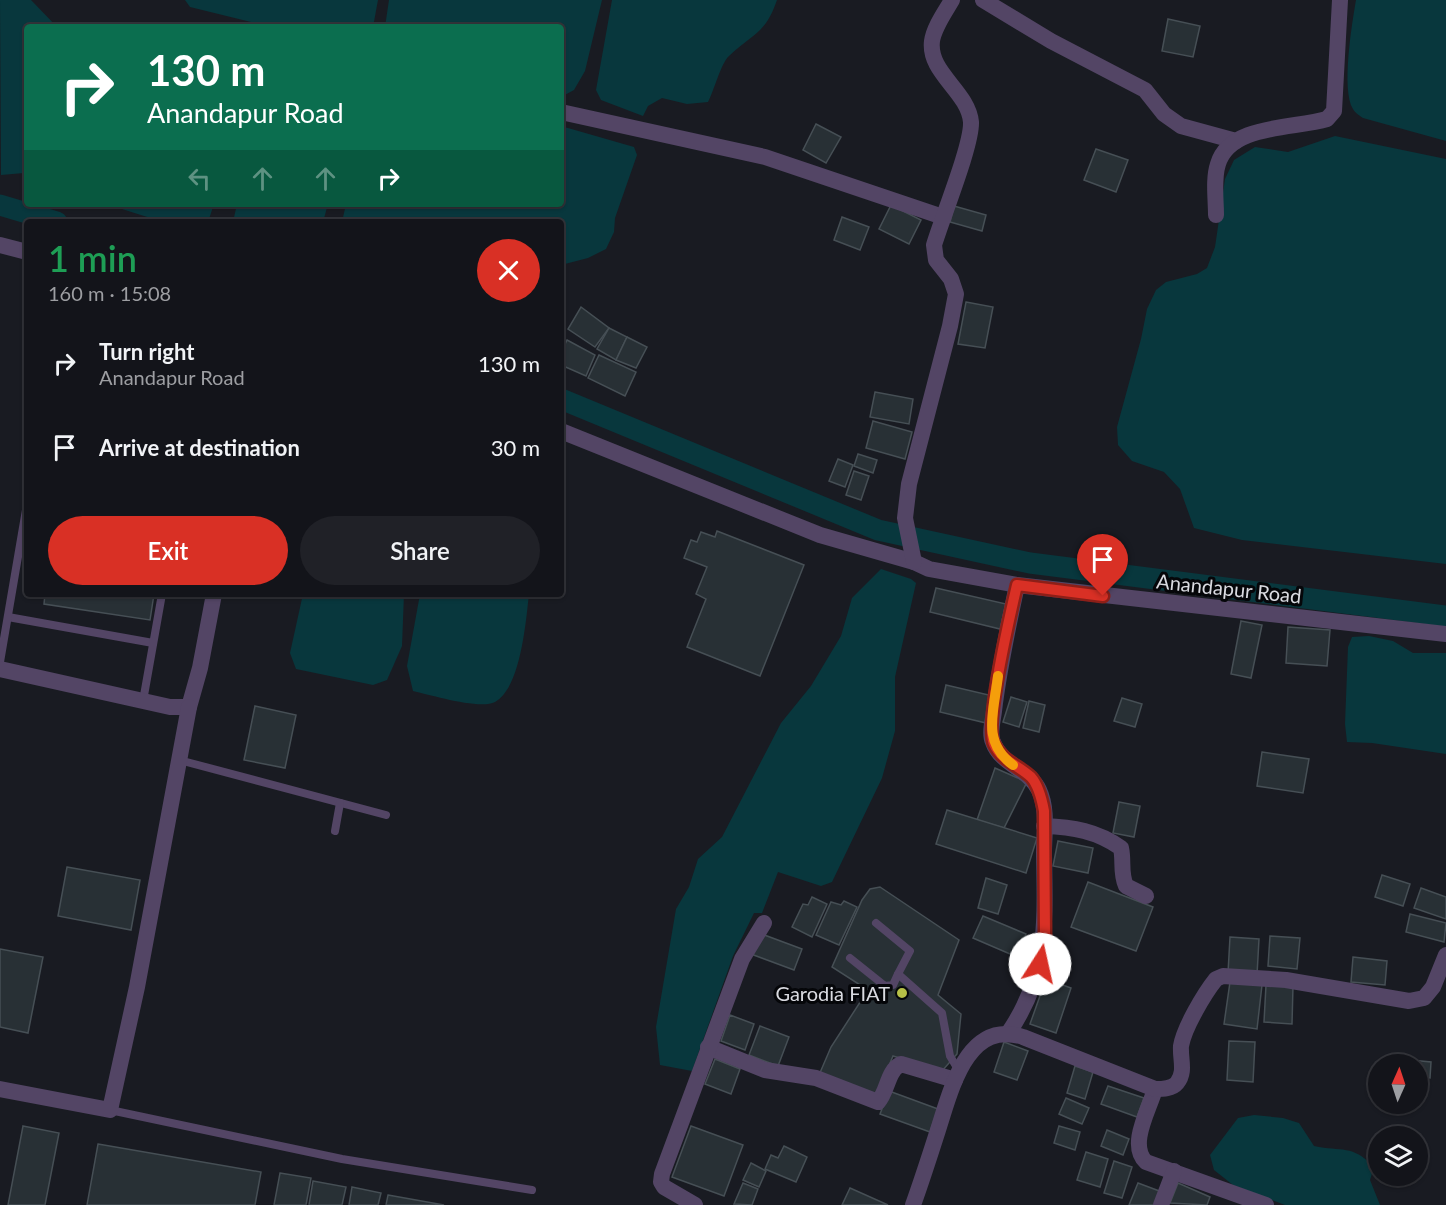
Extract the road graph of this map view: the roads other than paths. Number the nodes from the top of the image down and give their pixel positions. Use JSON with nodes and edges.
{"nodes":[{"id":1,"x":952,"y":0,"type":"edge"},
{"id":2,"x":983,"y":0,"type":"edge"},
{"id":3,"x":1340,"y":0,"type":"edge"},
{"id":4,"x":564,"y":113,"type":"edge"},
{"id":5,"x":1236,"y":141,"type":"junction"},
{"id":6,"x":1216,"y":215,"type":"dead end"},
{"id":7,"x":943,"y":217,"type":"junction"},
{"id":8,"x":0,"y":244,"type":"edge"},
{"id":9,"x":24,"y":251,"type":"edge"},
{"id":10,"x":564,"y":432,"type":"edge"},
{"id":11,"x":24,"y":522,"type":"edge"},
{"id":12,"x":913,"y":554,"type":"junction"},
{"id":13,"x":1017,"y":585,"type":"junction"},
{"id":14,"x":161,"y":597,"type":"edge"},
{"id":15,"x":213,"y":597,"type":"edge"},
{"id":16,"x":8,"y":616,"type":"junction"},
{"id":17,"x":1446,"y":634,"type":"edge"},
{"id":18,"x":153,"y":643,"type":"junction"},
{"id":19,"x":0,"y":662,"type":"edge"},
{"id":20,"x":0,"y":669,"type":"edge"},
{"id":21,"x":143,"y":701,"type":"junction"},
{"id":22,"x":189,"y":707,"type":"junction"},
{"id":23,"x":179,"y":760,"type":"junction"},
{"id":24,"x":339,"y":803,"type":"junction"},
{"id":25,"x":386,"y":815,"type":"dead end"},
{"id":26,"x":1044,"y":826,"type":"junction"},
{"id":27,"x":336,"y":831,"type":"dead end"},
{"id":28,"x":1146,"y":896,"type":"dead end"},
{"id":29,"x":764,"y":923,"type":"dead end"},
{"id":30,"x":876,"y":923,"type":"dead end"},
{"id":31,"x":1446,"y":955,"type":"edge"},
{"id":32,"x":850,"y":958,"type":"dead end"},
{"id":33,"x":898,"y":974,"type":"junction"},
{"id":34,"x":1009,"y":1032,"type":"junction"},
{"id":35,"x":708,"y":1047,"type":"junction"},
{"id":36,"x":957,"y":1075,"type":"junction"},
{"id":37,"x":0,"y":1089,"type":"edge"},
{"id":38,"x":1155,"y":1089,"type":"junction"},
{"id":39,"x":110,"y":1110,"type":"junction"},
{"id":40,"x":1174,"y":1171,"type":"junction"},
{"id":41,"x":532,"y":1190,"type":"dead end"},
{"id":42,"x":695,"y":1205,"type":"edge"},
{"id":43,"x":913,"y":1205,"type":"edge"},
{"id":44,"x":1161,"y":1205,"type":"edge"},
{"id":45,"x":1266,"y":1205,"type":"edge"}],
"edges":[{"from":1,"to":7,"type":"street"},
{"from":2,"to":5,"type":"street"},
{"from":3,"to":5,"type":"street"},
{"from":4,"to":7,"type":"street"},
{"from":5,"to":6,"type":"street"},
{"from":7,"to":12,"type":"street"},
{"from":8,"to":9,"type":"street"},
{"from":10,"to":12,"type":"street","name":"Anandapur Road"},
{"from":11,"to":16,"type":"lane"},
{"from":12,"to":13,"type":"street","name":"Anandapur Road"},
{"from":13,"to":17,"type":"street","name":"Anandapur Road"},
{"from":13,"to":26,"type":"street"},
{"from":14,"to":18,"type":"lane"},
{"from":15,"to":22,"type":"street"},
{"from":16,"to":18,"type":"lane"},
{"from":16,"to":19,"type":"lane"},
{"from":18,"to":21,"type":"lane"},
{"from":20,"to":21,"type":"street"},
{"from":21,"to":22,"type":"street"},
{"from":22,"to":23,"type":"street"},
{"from":23,"to":24,"type":"lane"},
{"from":23,"to":39,"type":"street"},
{"from":24,"to":25,"type":"lane"},
{"from":24,"to":27,"type":"lane"},
{"from":26,"to":28,"type":"street"},
{"from":26,"to":34,"type":"street"},
{"from":29,"to":35,"type":"street"},
{"from":30,"to":33,"type":"lane"},
{"from":31,"to":38,"type":"street"},
{"from":32,"to":33,"type":"lane"},
{"from":33,"to":36,"type":"lane"},
{"from":34,"to":36,"type":"street"},
{"from":34,"to":38,"type":"street"},
{"from":35,"to":36,"type":"street"},
{"from":35,"to":42,"type":"street"},
{"from":36,"to":43,"type":"street"},
{"from":37,"to":39,"type":"street"},
{"from":38,"to":40,"type":"street"},
{"from":39,"to":41,"type":"lane"},
{"from":40,"to":44,"type":"street"},
{"from":40,"to":45,"type":"street"}]}
